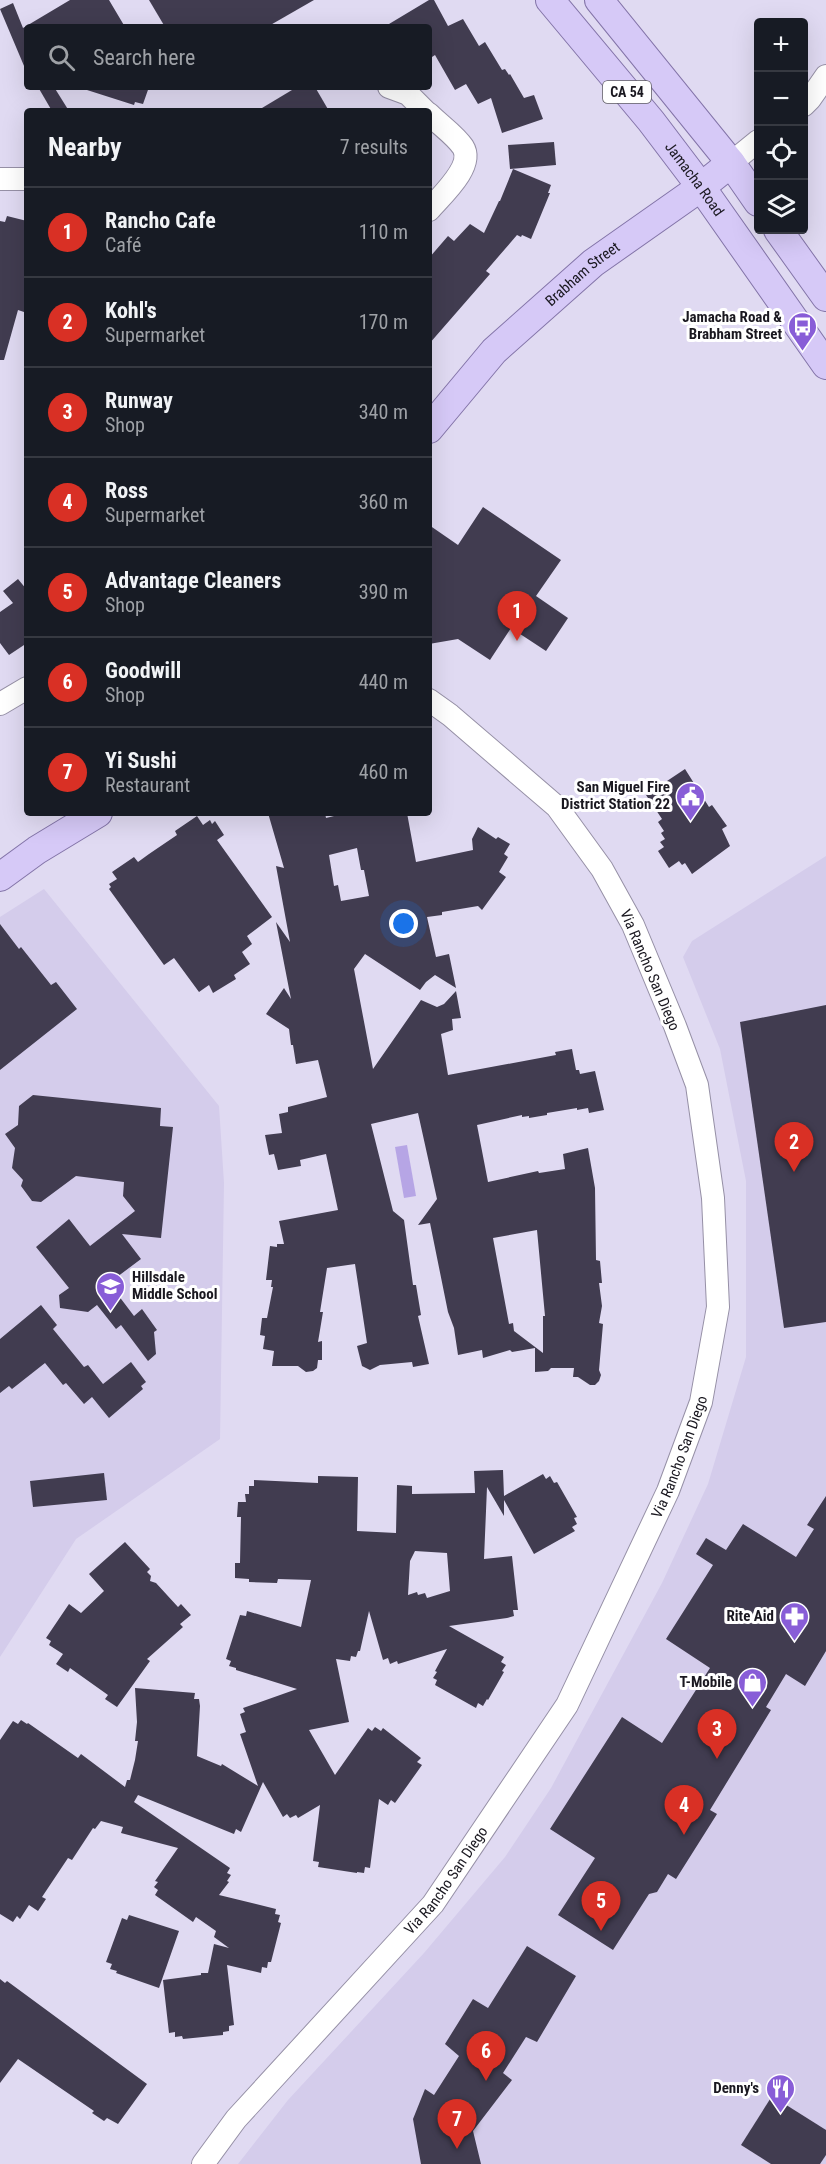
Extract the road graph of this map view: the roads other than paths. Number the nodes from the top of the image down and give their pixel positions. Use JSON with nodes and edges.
{"nodes":[{"id":1,"x":550,"y":0,"type":"edge"},
{"id":2,"x":599,"y":0,"type":"edge"},
{"id":3,"x":826,"y":76,"type":"edge"},
{"id":4,"x":398,"y":90,"type":"edge"},
{"id":5,"x":808,"y":101,"type":"edge"},
{"id":6,"x":423,"y":108,"type":"edge"},
{"id":7,"x":432,"y":117,"type":"edge"},
{"id":8,"x":754,"y":145,"type":"edge"},
{"id":9,"x":731,"y":163,"type":"junction"},
{"id":10,"x":0,"y":179,"type":"edge"},
{"id":11,"x":24,"y":179,"type":"edge"},
{"id":12,"x":701,"y":187,"type":"junction"},
{"id":13,"x":754,"y":195,"type":"edge"},
{"id":14,"x":432,"y":206,"type":"edge"},
{"id":15,"x":781,"y":234,"type":"edge"},
{"id":16,"x":826,"y":297,"type":"edge"},
{"id":17,"x":826,"y":365,"type":"edge"},
{"id":18,"x":432,"y":425,"type":"edge"},
{"id":19,"x":24,"y":690,"type":"edge"},
{"id":20,"x":432,"y":702,"type":"edge"},
{"id":21,"x":0,"y":704,"type":"edge"},
{"id":22,"x":93,"y":816,"type":"edge"},
{"id":23,"x":0,"y":877,"type":"edge"},
{"id":24,"x":203,"y":2164,"type":"edge"}],
"edges":[{"from":1,"to":12,"type":"main road","name":"Jamacha Road","number":"CA 54"},
{"from":2,"to":9,"type":"main road","number":"CA 54"},
{"from":3,"to":5,"type":"street"},
{"from":4,"to":6,"type":"street"},
{"from":7,"to":14,"type":"street"},
{"from":8,"to":9,"type":"street","name":"Brabham Street"},
{"from":9,"to":12,"type":"main road","name":"Brabham Street"},
{"from":9,"to":13,"type":"main road","number":"CA 54"},
{"from":10,"to":11,"type":"street"},
{"from":12,"to":17,"type":"main road","name":"Jamacha Road","number":"CA 54"},
{"from":12,"to":18,"type":"main road","name":"Brabham Street"},
{"from":15,"to":16,"type":"main road"},
{"from":19,"to":21,"type":"street"},
{"from":20,"to":24,"type":"street","name":"Via Rancho San Diego"},
{"from":22,"to":23,"type":"main road"}]}
